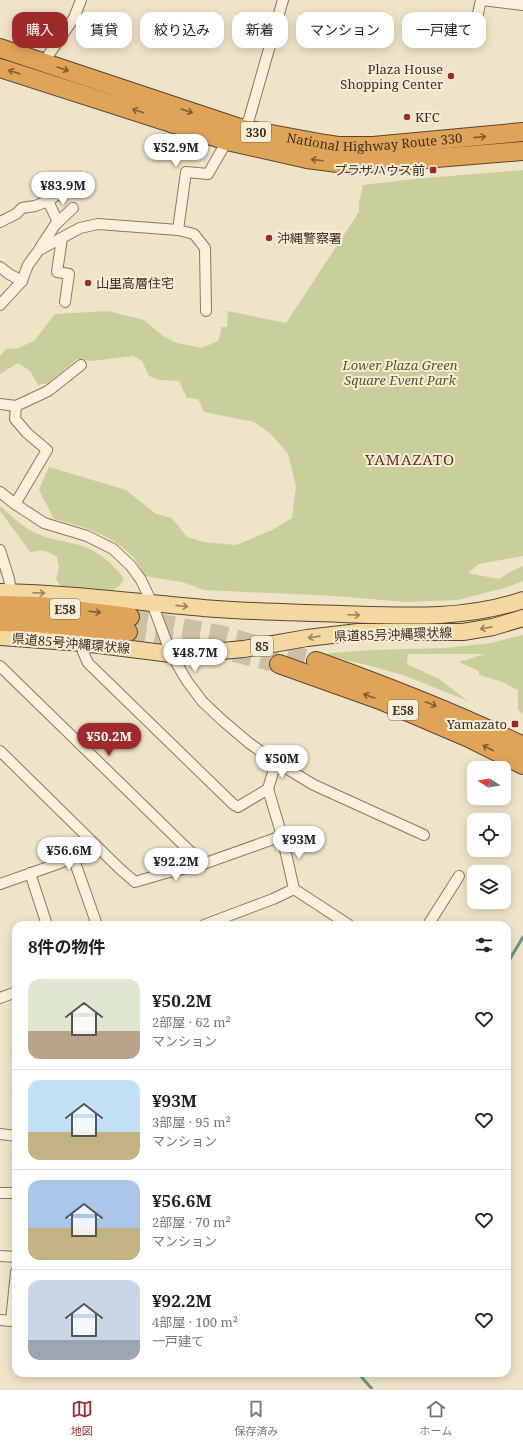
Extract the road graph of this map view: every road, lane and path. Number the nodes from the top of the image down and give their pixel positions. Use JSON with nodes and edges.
{"nodes":[{"id":1,"x":81,"y":0,"type":"edge"},
{"id":2,"x":283,"y":0,"type":"edge"},
{"id":3,"x":481,"y":0,"type":"edge"},
{"id":4,"x":523,"y":5,"type":"edge"},
{"id":5,"x":478,"y":12,"type":"edge"},
{"id":6,"x":0,"y":48,"type":"edge"},
{"id":7,"x":43,"y":62,"type":"junction"},
{"id":8,"x":0,"y":68,"type":"edge"},
{"id":9,"x":244,"y":129,"type":"junction"},
{"id":10,"x":523,"y":132,"type":"edge"},
{"id":11,"x":227,"y":141,"type":"junction"},
{"id":12,"x":523,"y":151,"type":"edge"},
{"id":13,"x":67,"y":188,"type":"dead end"},
{"id":14,"x":48,"y":201,"type":"junction"},
{"id":15,"x":73,"y":208,"type":"dead end"},
{"id":16,"x":0,"y":222,"type":"edge"},
{"id":17,"x":58,"y":222,"type":"junction"},
{"id":18,"x":178,"y":230,"type":"junction"},
{"id":19,"x":62,"y":238,"type":"junction"},
{"id":20,"x":39,"y":250,"type":"junction"},
{"id":21,"x":0,"y":267,"type":"edge"},
{"id":22,"x":22,"y":281,"type":"junction"},
{"id":23,"x":65,"y":302,"type":"dead end"},
{"id":24,"x":0,"y":305,"type":"edge"},
{"id":25,"x":206,"y":310,"type":"dead end"},
{"id":26,"x":81,"y":365,"type":"dead end"},
{"id":27,"x":0,"y":404,"type":"edge"},
{"id":28,"x":16,"y":406,"type":"junction"},
{"id":29,"x":0,"y":492,"type":"edge"},
{"id":30,"x":15,"y":504,"type":"junction"},
{"id":31,"x":0,"y":550,"type":"edge"},
{"id":32,"x":4,"y":596,"type":"edge"},
{"id":33,"x":523,"y":600,"type":"edge"},
{"id":34,"x":152,"y":603,"type":"junction"},
{"id":35,"x":523,"y":618,"type":"edge"},
{"id":36,"x":0,"y":622,"type":"edge"},
{"id":37,"x":0,"y":637,"type":"edge"},
{"id":38,"x":83,"y":643,"type":"junction"},
{"id":39,"x":171,"y":654,"type":"junction"},
{"id":40,"x":316,"y":661,"type":"tunnel mouth"},
{"id":41,"x":279,"y":664,"type":"tunnel mouth"},
{"id":42,"x":0,"y":666,"type":"edge"},
{"id":43,"x":523,"y":746,"type":"edge"},
{"id":44,"x":0,"y":751,"type":"edge"},
{"id":45,"x":276,"y":762,"type":"junction"},
{"id":46,"x":523,"y":765,"type":"edge"},
{"id":47,"x":268,"y":789,"type":"junction"},
{"id":48,"x":424,"y":835,"type":"dead end"},
{"id":49,"x":282,"y":836,"type":"junction"},
{"id":50,"x":88,"y":838,"type":"junction"},
{"id":51,"x":73,"y":857,"type":"junction"},
{"id":52,"x":203,"y":864,"type":"junction"},
{"id":53,"x":30,"y":873,"type":"junction"},
{"id":54,"x":459,"y":876,"type":"dead end"},
{"id":55,"x":0,"y":884,"type":"edge"},
{"id":56,"x":294,"y":889,"type":"junction"},
{"id":57,"x":46,"y":921,"type":"edge"},
{"id":58,"x":96,"y":921,"type":"edge"},
{"id":59,"x":215,"y":921,"type":"edge"},
{"id":60,"x":337,"y":921,"type":"edge"},
{"id":61,"x":431,"y":921,"type":"edge"},
{"id":62,"x":12,"y":994,"type":"edge"},
{"id":63,"x":0,"y":998,"type":"edge"},
{"id":64,"x":0,"y":1134,"type":"edge"},
{"id":65,"x":12,"y":1136,"type":"edge"},
{"id":66,"x":0,"y":1193,"type":"edge"},
{"id":67,"x":12,"y":1193,"type":"edge"},
{"id":68,"x":0,"y":1256,"type":"edge"},
{"id":69,"x":12,"y":1257,"type":"edge"},
{"id":70,"x":12,"y":1311,"type":"edge"},
{"id":71,"x":0,"y":1320,"type":"edge"}],
"edges":[{"from":1,"to":7,"type":"street"},
{"from":2,"to":9,"type":"street"},
{"from":3,"to":4,"type":"street"},
{"from":3,"to":5,"type":"street"},
{"from":6,"to":7,"type":"highway","name":"National Highway Route 330","number":"330"},
{"from":7,"to":9,"type":"highway","name":"National Highway Route 330","number":"330","one_way":true},
{"from":11,"to":8,"type":"highway","name":"National Highway Route 330","number":"330","one_way":true},
{"from":9,"to":10,"type":"highway","name":"National Highway Route 330","number":"330","one_way":true},
{"from":9,"to":11,"type":"street"},
{"from":12,"to":11,"type":"highway","name":"National Highway Route 330","number":"330","one_way":true},
{"from":11,"to":18,"type":"street"},
{"from":13,"to":14,"type":"street"},
{"from":14,"to":16,"type":"street"},
{"from":14,"to":17,"type":"street"},
{"from":15,"to":17,"type":"street"},
{"from":17,"to":20,"type":"street"},
{"from":18,"to":19,"type":"street"},
{"from":18,"to":25,"type":"street"},
{"from":19,"to":20,"type":"street"},
{"from":19,"to":23,"type":"street"},
{"from":20,"to":22,"type":"street"},
{"from":21,"to":22,"type":"street"},
{"from":22,"to":24,"type":"street"},
{"from":26,"to":28,"type":"street"},
{"from":27,"to":28,"type":"street"},
{"from":28,"to":30,"type":"street"},
{"from":29,"to":30,"type":"street"},
{"from":30,"to":34,"type":"street"},
{"from":31,"to":32,"type":"street"},
{"from":32,"to":34,"type":"main road","name":"県道85号沖縄環状線","one_way":true},
{"from":32,"to":36,"type":"highway","number":"E58","one_way":true},
{"from":34,"to":33,"type":"main road","name":"県道85号沖縄環状線","one_way":true},
{"from":34,"to":39,"type":"street"},
{"from":35,"to":39,"type":"main road","name":"県道85号沖縄環状線","number":"85","one_way":true},
{"from":37,"to":38,"type":"main road","name":"県道85号沖縄環状線","number":"85"},
{"from":38,"to":39,"type":"main road","name":"県道85号沖縄環状線","number":"85"},
{"from":38,"to":47,"type":"street"},
{"from":39,"to":45,"type":"street"},
{"from":40,"to":43,"type":"highway","number":"E58","one_way":true},
{"from":46,"to":41,"type":"highway","number":"E58","one_way":true},
{"from":42,"to":52,"type":"street"},
{"from":44,"to":50,"type":"street"},
{"from":45,"to":47,"type":"street"},
{"from":45,"to":48,"type":"street"},
{"from":47,"to":49,"type":"street"},
{"from":49,"to":52,"type":"street"},
{"from":49,"to":56,"type":"street"},
{"from":50,"to":51,"type":"street"},
{"from":50,"to":52,"type":"street"},
{"from":51,"to":53,"type":"street"},
{"from":51,"to":58,"type":"street"},
{"from":53,"to":55,"type":"street"},
{"from":53,"to":57,"type":"street"},
{"from":54,"to":61,"type":"street"},
{"from":56,"to":59,"type":"street"},
{"from":56,"to":60,"type":"street"},
{"from":62,"to":63,"type":"street"},
{"from":64,"to":65,"type":"street"},
{"from":66,"to":67,"type":"street"},
{"from":68,"to":69,"type":"street"},
{"from":70,"to":71,"type":"street"}]}
